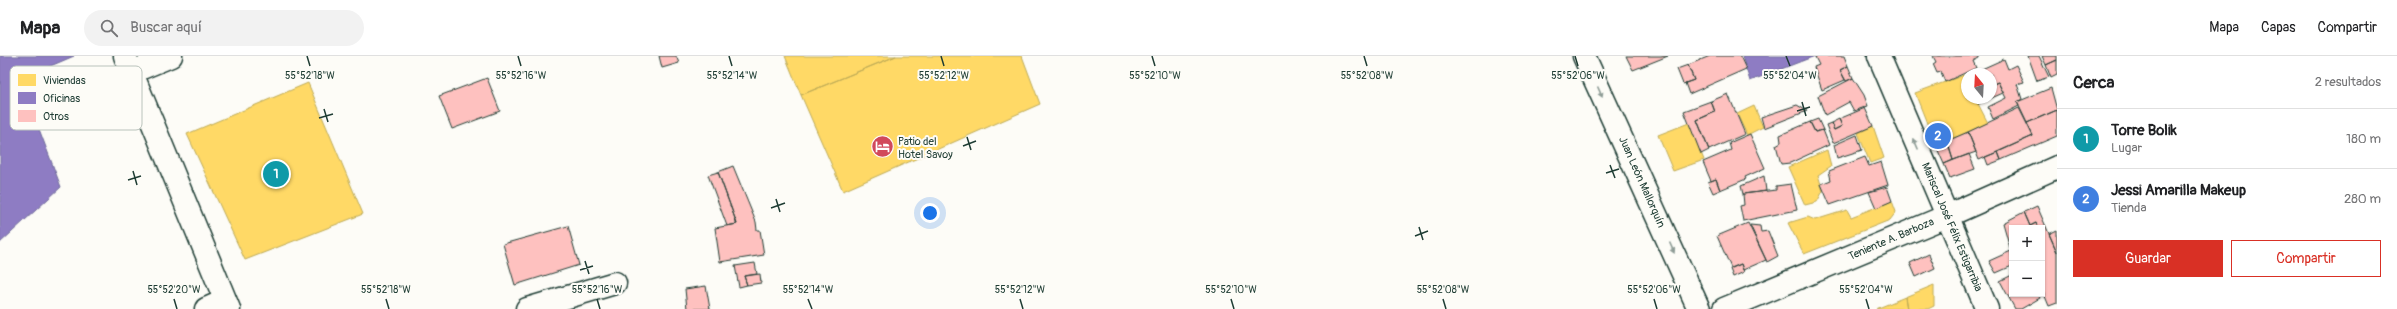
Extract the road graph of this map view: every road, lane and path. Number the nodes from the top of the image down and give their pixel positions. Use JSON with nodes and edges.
{"nodes":[{"id":1,"x":171,"y":56,"type":"edge"},
{"id":2,"x":1584,"y":56,"type":"edge"},
{"id":3,"x":1879,"y":56,"type":"edge"},
{"id":4,"x":129,"y":64,"type":"edge"},
{"id":5,"x":142,"y":99,"type":"edge"},
{"id":6,"x":2057,"y":167,"type":"edge"},
{"id":7,"x":1947,"y":216,"type":"junction"},
{"id":8,"x":616,"y":284,"type":"dead end"},
{"id":9,"x":220,"y":306,"type":"edge"},
{"id":10,"x":527,"y":309,"type":"edge"},
{"id":11,"x":1699,"y":309,"type":"edge"},
{"id":12,"x":1724,"y":309,"type":"edge"},
{"id":13,"x":1987,"y":309,"type":"edge"}],
"edges":[{"from":1,"to":4,"type":"street"},
{"from":2,"to":11,"type":"street","name":"Juan León Mallorquín","one_way":true},
{"from":7,"to":3,"type":"street","name":"Mariscal José Félix Estigarribia","one_way":true},
{"from":5,"to":9,"type":"street"},
{"from":6,"to":7,"type":"street","name":"Teniente A. Barboza"},
{"from":7,"to":12,"type":"street","name":"Teniente A. Barboza"},
{"from":7,"to":13,"type":"street","name":"Mariscal José Félix Estigarribia"},
{"from":8,"to":10,"type":"street"}]}
